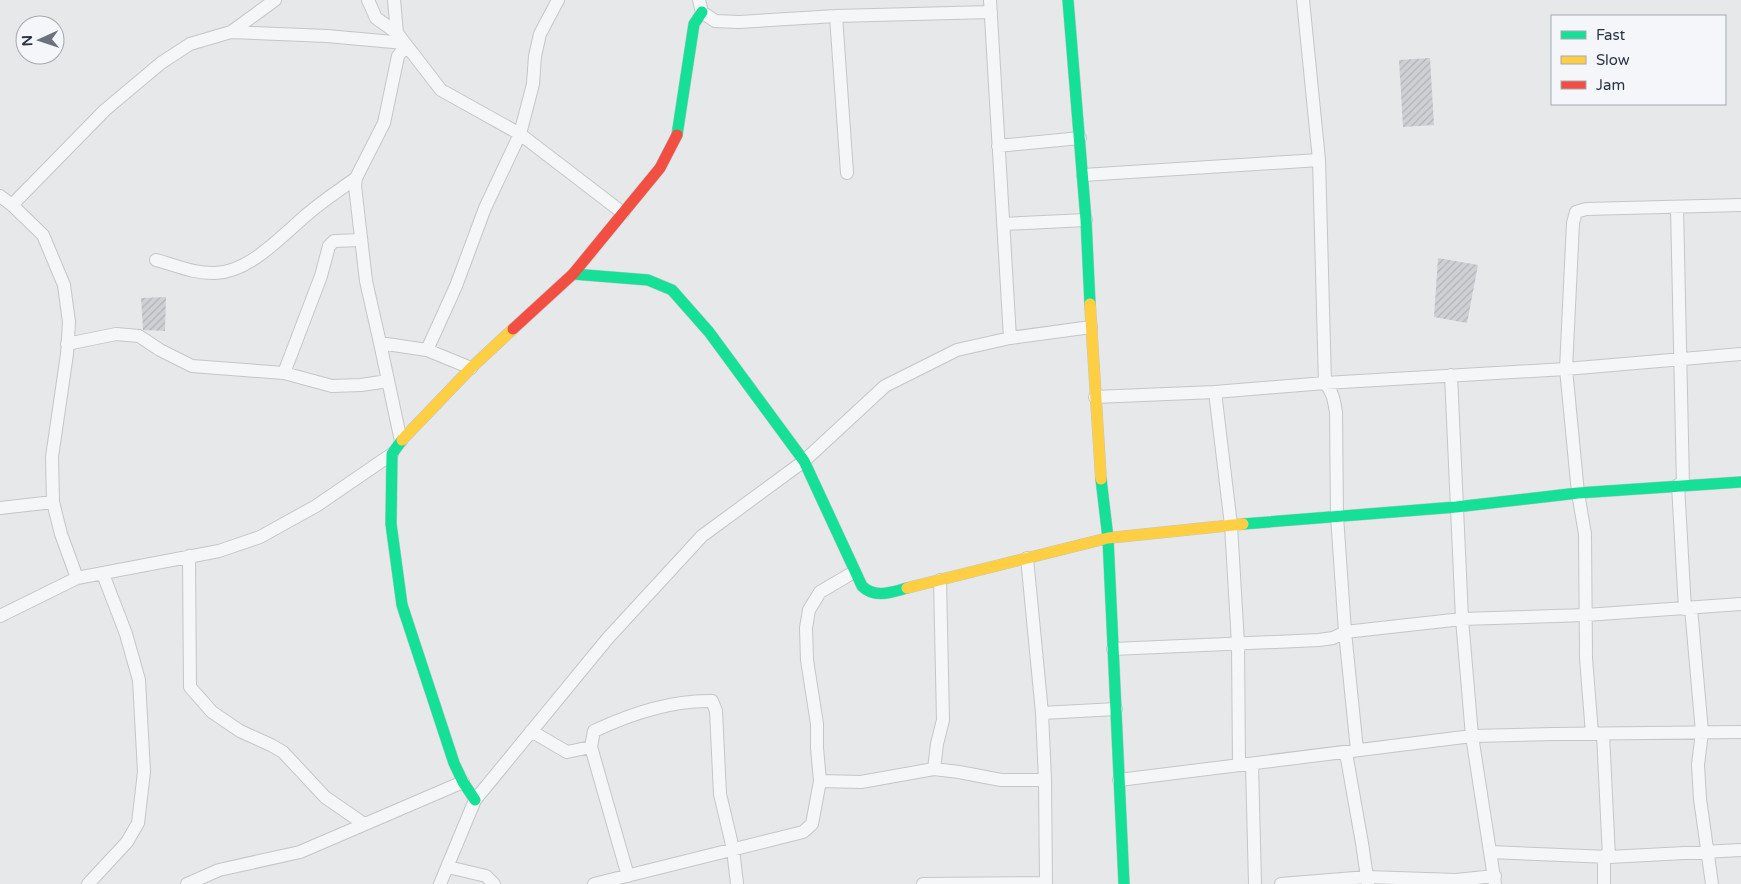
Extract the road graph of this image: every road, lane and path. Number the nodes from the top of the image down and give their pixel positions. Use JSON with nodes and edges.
{"nodes":[{"id":1,"x":275,"y":0,"type":"edge"},
{"id":2,"x":368,"y":0,"type":"edge"},
{"id":3,"x":394,"y":0,"type":"edge"},
{"id":4,"x":558,"y":0,"type":"edge"},
{"id":5,"x":1068,"y":0,"type":"edge"},
{"id":6,"x":1303,"y":0,"type":"edge"},
{"id":7,"x":700,"y":6,"type":"edge"},
{"id":8,"x":991,"y":6,"type":"edge"},
{"id":9,"x":836,"y":16,"type":"junction"},
{"id":10,"x":231,"y":32,"type":"junction"},
{"id":11,"x":402,"y":41,"type":"junction"},
{"id":12,"x":520,"y":134,"type":"junction"},
{"id":13,"x":1080,"y":138,"type":"junction"},
{"id":14,"x":998,"y":146,"type":"junction"},
{"id":15,"x":1319,"y":160,"type":"junction"},
{"id":16,"x":847,"y":173,"type":"dead end"},
{"id":17,"x":1083,"y":175,"type":"junction"},
{"id":18,"x":356,"y":178,"type":"junction"},
{"id":19,"x":0,"y":196,"type":"edge"},
{"id":20,"x":12,"y":205,"type":"junction"},
{"id":21,"x":1741,"y":205,"type":"edge"},
{"id":22,"x":1677,"y":206,"type":"junction"},
{"id":23,"x":623,"y":213,"type":"junction"},
{"id":24,"x":1086,"y":220,"type":"junction"},
{"id":25,"x":1003,"y":224,"type":"junction"},
{"id":26,"x":360,"y":240,"type":"junction"},
{"id":27,"x":156,"y":260,"type":"dead end"},
{"id":28,"x":573,"y":274,"type":"junction"},
{"id":29,"x":1091,"y":327,"type":"junction"},
{"id":30,"x":1010,"y":338,"type":"junction"},
{"id":31,"x":380,"y":342,"type":"junction"},
{"id":32,"x":68,"y":344,"type":"junction"},
{"id":33,"x":427,"y":350,"type":"junction"},
{"id":34,"x":1741,"y":354,"type":"edge"},
{"id":35,"x":1679,"y":360,"type":"junction"},
{"id":36,"x":471,"y":368,"type":"junction"},
{"id":37,"x":1566,"y":368,"type":"junction"},
{"id":38,"x":284,"y":373,"type":"junction"},
{"id":39,"x":1451,"y":375,"type":"junction"},
{"id":40,"x":388,"y":381,"type":"junction"},
{"id":41,"x":1325,"y":383,"type":"junction"},
{"id":42,"x":1215,"y":392,"type":"junction"},
{"id":43,"x":1095,"y":397,"type":"junction"},
{"id":44,"x":401,"y":441,"type":"junction"},
{"id":45,"x":392,"y":454,"type":"junction"},
{"id":46,"x":804,"y":461,"type":"junction"},
{"id":47,"x":1741,"y":482,"type":"edge"},
{"id":48,"x":1680,"y":485,"type":"junction"},
{"id":49,"x":1578,"y":493,"type":"junction"},
{"id":50,"x":53,"y":502,"type":"junction"},
{"id":51,"x":1456,"y":507,"type":"junction"},
{"id":52,"x":0,"y":508,"type":"edge"},
{"id":53,"x":1337,"y":516,"type":"junction"},
{"id":54,"x":1231,"y":525,"type":"junction"},
{"id":55,"x":1108,"y":538,"type":"junction"},
{"id":56,"x":189,"y":556,"type":"junction"},
{"id":57,"x":1027,"y":558,"type":"junction"},
{"id":58,"x":854,"y":572,"type":"junction"},
{"id":59,"x":103,"y":574,"type":"junction"},
{"id":60,"x":77,"y":578,"type":"junction"},
{"id":61,"x":940,"y":580,"type":"junction"},
{"id":62,"x":1741,"y":604,"type":"edge"},
{"id":63,"x":1688,"y":609,"type":"junction"},
{"id":64,"x":1586,"y":615,"type":"junction"},
{"id":65,"x":0,"y":616,"type":"edge"},
{"id":66,"x":1462,"y":619,"type":"junction"},
{"id":67,"x":1346,"y":632,"type":"junction"},
{"id":68,"x":1238,"y":644,"type":"junction"},
{"id":69,"x":1113,"y":649,"type":"junction"},
{"id":70,"x":1116,"y":709,"type":"junction"},
{"id":71,"x":1042,"y":713,"type":"junction"},
{"id":72,"x":531,"y":731,"type":"junction"},
{"id":73,"x":1702,"y":732,"type":"junction"},
{"id":74,"x":1741,"y":732,"type":"edge"},
{"id":75,"x":1597,"y":734,"type":"junction"},
{"id":76,"x":1472,"y":736,"type":"junction"},
{"id":77,"x":591,"y":747,"type":"junction"},
{"id":78,"x":1352,"y":751,"type":"junction"},
{"id":79,"x":1246,"y":764,"type":"junction"},
{"id":80,"x":934,"y":769,"type":"junction"},
{"id":81,"x":820,"y":780,"type":"junction"},
{"id":82,"x":1045,"y":780,"type":"junction"},
{"id":83,"x":1119,"y":780,"type":"junction"},
{"id":84,"x":463,"y":782,"type":"junction"},
{"id":85,"x":475,"y":800,"type":"junction"},
{"id":86,"x":364,"y":824,"type":"junction"},
{"id":87,"x":733,"y":849,"type":"junction"},
{"id":88,"x":1741,"y":850,"type":"edge"},
{"id":89,"x":1490,"y":852,"type":"junction"},
{"id":90,"x":1708,"y":853,"type":"junction"},
{"id":91,"x":1607,"y":856,"type":"junction"},
{"id":92,"x":448,"y":867,"type":"junction"},
{"id":93,"x":628,"y":876,"type":"junction"},
{"id":94,"x":1495,"y":880,"type":"edge"},
{"id":95,"x":1367,"y":881,"type":"edge"},
{"id":96,"x":1046,"y":883,"type":"edge"},
{"id":97,"x":88,"y":884,"type":"edge"},
{"id":98,"x":187,"y":884,"type":"edge"},
{"id":99,"x":440,"y":884,"type":"edge"},
{"id":100,"x":494,"y":884,"type":"edge"},
{"id":101,"x":594,"y":884,"type":"edge"},
{"id":102,"x":737,"y":884,"type":"edge"},
{"id":103,"x":923,"y":884,"type":"edge"},
{"id":104,"x":1124,"y":884,"type":"edge"},
{"id":105,"x":1255,"y":884,"type":"edge"},
{"id":106,"x":1281,"y":884,"type":"edge"},
{"id":107,"x":1604,"y":884,"type":"edge"},
{"id":108,"x":1712,"y":884,"type":"edge"}],
"edges":[{"from":1,"to":10,"type":"street"},
{"from":2,"to":11,"type":"street"},
{"from":3,"to":11,"type":"street"},
{"from":4,"to":12,"type":"street"},
{"from":5,"to":13,"type":"street"},
{"from":6,"to":15,"type":"street"},
{"from":7,"to":9,"type":"street"},
{"from":7,"to":23,"type":"street"},
{"from":8,"to":9,"type":"street"},
{"from":8,"to":14,"type":"street"},
{"from":9,"to":16,"type":"street"},
{"from":10,"to":11,"type":"street"},
{"from":10,"to":20,"type":"street"},
{"from":11,"to":12,"type":"street"},
{"from":11,"to":18,"type":"street"},
{"from":12,"to":23,"type":"street"},
{"from":12,"to":33,"type":"street"},
{"from":13,"to":14,"type":"street"},
{"from":13,"to":17,"type":"street"},
{"from":14,"to":25,"type":"street"},
{"from":15,"to":17,"type":"street"},
{"from":15,"to":41,"type":"street"},
{"from":17,"to":24,"type":"street"},
{"from":18,"to":26,"type":"street"},
{"from":18,"to":27,"type":"street"},
{"from":19,"to":20,"type":"street"},
{"from":20,"to":32,"type":"street"},
{"from":21,"to":22,"type":"street"},
{"from":22,"to":35,"type":"street"},
{"from":22,"to":37,"type":"street"},
{"from":23,"to":28,"type":"street"},
{"from":24,"to":25,"type":"street"},
{"from":24,"to":29,"type":"street"},
{"from":25,"to":30,"type":"street"},
{"from":26,"to":31,"type":"street"},
{"from":26,"to":38,"type":"street"},
{"from":28,"to":36,"type":"street"},
{"from":28,"to":46,"type":"street"},
{"from":29,"to":30,"type":"street"},
{"from":29,"to":43,"type":"street"},
{"from":30,"to":46,"type":"street"},
{"from":31,"to":33,"type":"street"},
{"from":31,"to":40,"type":"street"},
{"from":32,"to":38,"type":"street"},
{"from":32,"to":50,"type":"street"},
{"from":33,"to":36,"type":"street"},
{"from":34,"to":35,"type":"street"},
{"from":35,"to":37,"type":"street"},
{"from":35,"to":48,"type":"street"},
{"from":36,"to":44,"type":"street"},
{"from":37,"to":39,"type":"street"},
{"from":37,"to":49,"type":"street"},
{"from":38,"to":40,"type":"street"},
{"from":39,"to":41,"type":"street"},
{"from":39,"to":51,"type":"street"},
{"from":40,"to":44,"type":"street"},
{"from":41,"to":42,"type":"street"},
{"from":41,"to":53,"type":"street"},
{"from":42,"to":43,"type":"street"},
{"from":42,"to":54,"type":"street"},
{"from":43,"to":55,"type":"street"},
{"from":44,"to":45,"type":"street"},
{"from":45,"to":56,"type":"street"},
{"from":45,"to":84,"type":"street"},
{"from":46,"to":58,"type":"street"},
{"from":46,"to":72,"type":"street"},
{"from":47,"to":48,"type":"street"},
{"from":48,"to":49,"type":"street"},
{"from":48,"to":63,"type":"street"},
{"from":49,"to":51,"type":"street"},
{"from":49,"to":64,"type":"street"},
{"from":50,"to":52,"type":"street"},
{"from":50,"to":60,"type":"street"},
{"from":51,"to":53,"type":"street"},
{"from":51,"to":66,"type":"street"},
{"from":53,"to":54,"type":"street"},
{"from":53,"to":67,"type":"street"},
{"from":54,"to":55,"type":"street"},
{"from":54,"to":68,"type":"street"},
{"from":55,"to":57,"type":"street"},
{"from":55,"to":69,"type":"street"},
{"from":56,"to":59,"type":"street"},
{"from":56,"to":86,"type":"street"},
{"from":57,"to":61,"type":"street"},
{"from":57,"to":71,"type":"street"},
{"from":58,"to":61,"type":"street"},
{"from":58,"to":81,"type":"street"},
{"from":59,"to":60,"type":"street"},
{"from":59,"to":97,"type":"street"},
{"from":60,"to":65,"type":"street"},
{"from":61,"to":80,"type":"street"},
{"from":62,"to":63,"type":"street"},
{"from":63,"to":64,"type":"street"},
{"from":63,"to":73,"type":"street"},
{"from":64,"to":66,"type":"street"},
{"from":64,"to":75,"type":"street"},
{"from":66,"to":67,"type":"street"},
{"from":66,"to":76,"type":"street"},
{"from":67,"to":68,"type":"street"},
{"from":67,"to":78,"type":"street"},
{"from":68,"to":69,"type":"street"},
{"from":68,"to":79,"type":"street"},
{"from":69,"to":70,"type":"street"},
{"from":70,"to":71,"type":"street"},
{"from":70,"to":83,"type":"street"},
{"from":71,"to":82,"type":"street"},
{"from":72,"to":77,"type":"street"},
{"from":72,"to":85,"type":"street"},
{"from":73,"to":74,"type":"street"},
{"from":73,"to":75,"type":"street"},
{"from":73,"to":90,"type":"street"},
{"from":75,"to":76,"type":"street"},
{"from":75,"to":91,"type":"street"},
{"from":76,"to":78,"type":"street"},
{"from":76,"to":89,"type":"street"},
{"from":77,"to":87,"type":"street"},
{"from":77,"to":93,"type":"street"},
{"from":78,"to":79,"type":"street"},
{"from":78,"to":95,"type":"street"},
{"from":79,"to":83,"type":"street"},
{"from":79,"to":105,"type":"street"},
{"from":80,"to":81,"type":"street"},
{"from":80,"to":82,"type":"street"},
{"from":81,"to":87,"type":"street"},
{"from":82,"to":96,"type":"street"},
{"from":83,"to":104,"type":"street"},
{"from":84,"to":85,"type":"street"},
{"from":84,"to":86,"type":"street"},
{"from":85,"to":92,"type":"street"},
{"from":86,"to":98,"type":"street"},
{"from":87,"to":93,"type":"street"},
{"from":87,"to":102,"type":"street"},
{"from":88,"to":90,"type":"street"},
{"from":89,"to":91,"type":"street"},
{"from":89,"to":94,"type":"street"},
{"from":90,"to":91,"type":"street"},
{"from":90,"to":108,"type":"street"},
{"from":91,"to":107,"type":"street"},
{"from":92,"to":99,"type":"street"},
{"from":92,"to":100,"type":"street"},
{"from":93,"to":101,"type":"street"},
{"from":94,"to":95,"type":"street"},
{"from":95,"to":106,"type":"street"},
{"from":96,"to":103,"type":"street"}]}
